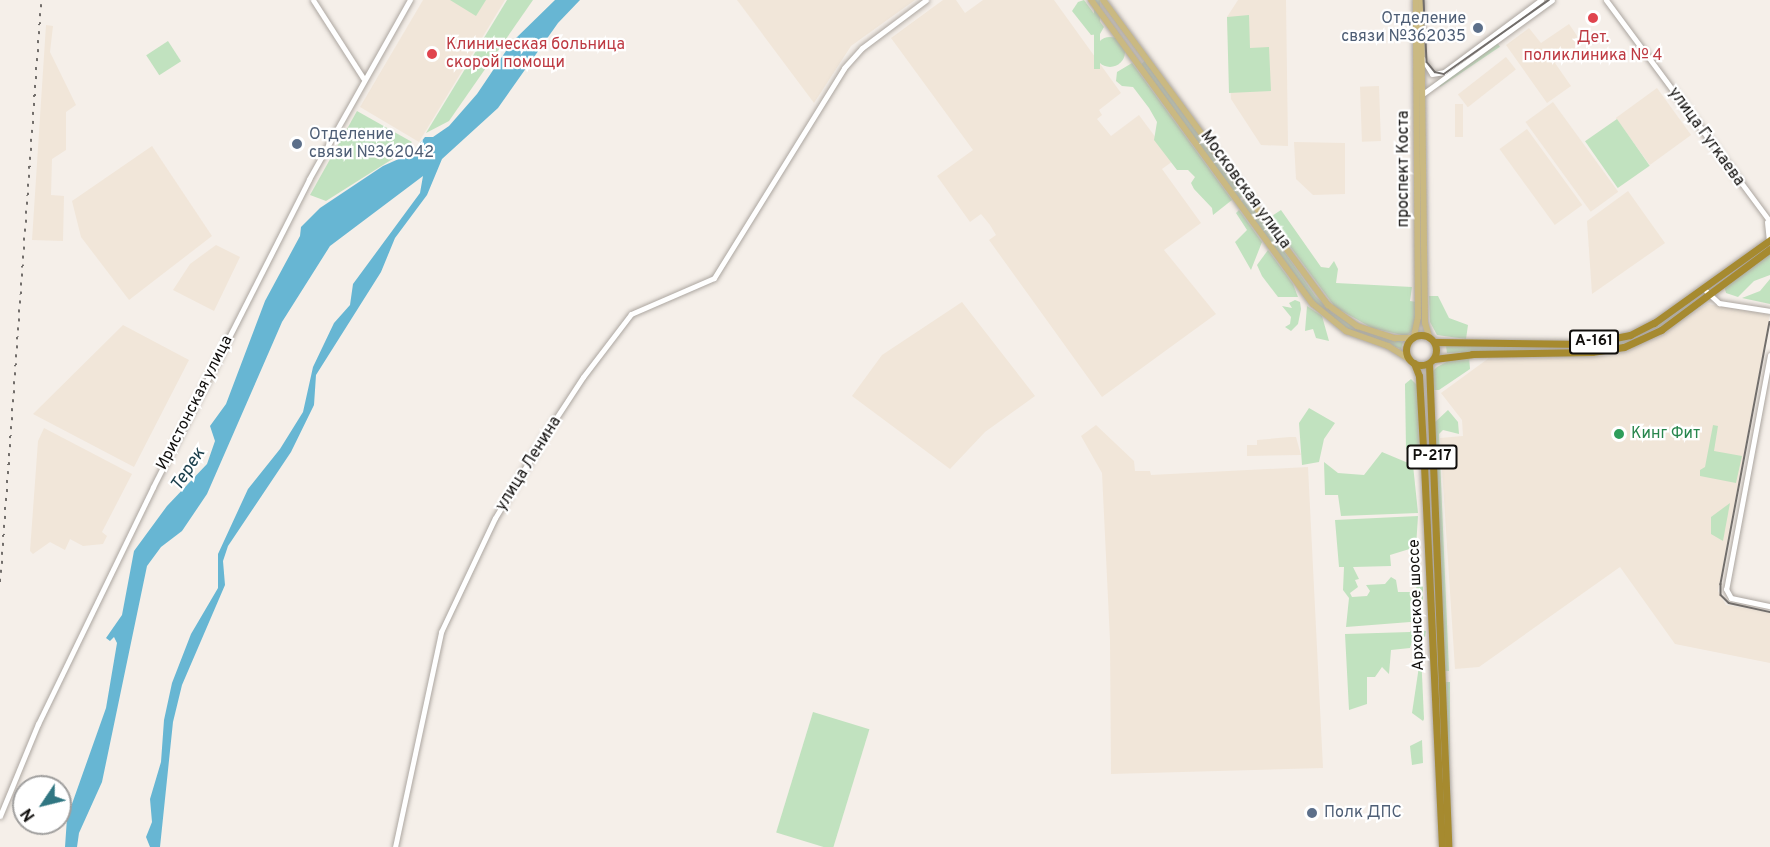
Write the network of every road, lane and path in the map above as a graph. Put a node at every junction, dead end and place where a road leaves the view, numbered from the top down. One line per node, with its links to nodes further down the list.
1 (313, 0): 12 (street)
2 (410, 0): 12 (street, Иристонская улица)
3 (926, 0): 29 (street, улица Ленина)
4 (1091, 0): 25 (main road, Московская улица)
5 (1103, 0): 22 (main road, Московская улица)
6 (1416, 0): 22 (main road, проспект Коста)
7 (1421, 0): 11 (main road, проспект Коста)
8 (1541, 0): 11 (street)
9 (1552, 0): 13 (street)
10 (1606, 0): 14 (street, улица Гугкаева)
11 (1422, 56): 13 (main road, проспект Коста)
12 (363, 78): 28 (street, Иристонская улица)
13 (1424, 93): 21 (main road, проспект Коста)
14 (1763, 215): 15 (street, улица Гугкаева); 16 (street, улица Гугкаева)
15 (1770, 222)
16 (1770, 240): 18 (highway, А-161)
17 (1770, 249): 19 (highway, А-161)
18 (1704, 288): 19 (street); 23 (highway, А-161)
19 (1709, 295): 20 (street); 26 (highway, А-161)
20 (1770, 311)
21 (1429, 336): 22 (highway); 23 (highway)
22 (1413, 337): 25 (highway)
23 (1435, 342): 26 (highway)
24 (1770, 355): 27 (street)
25 (1411, 361): 26 (highway); 30 (highway, Архонское шоссе / Р-217)
26 (1431, 361): 31 (highway, Архонское шоссе / Р-217)
27 (1770, 606)
28 (0, 816)
29 (395, 847)
30 (1442, 847)
31 (1448, 847)

